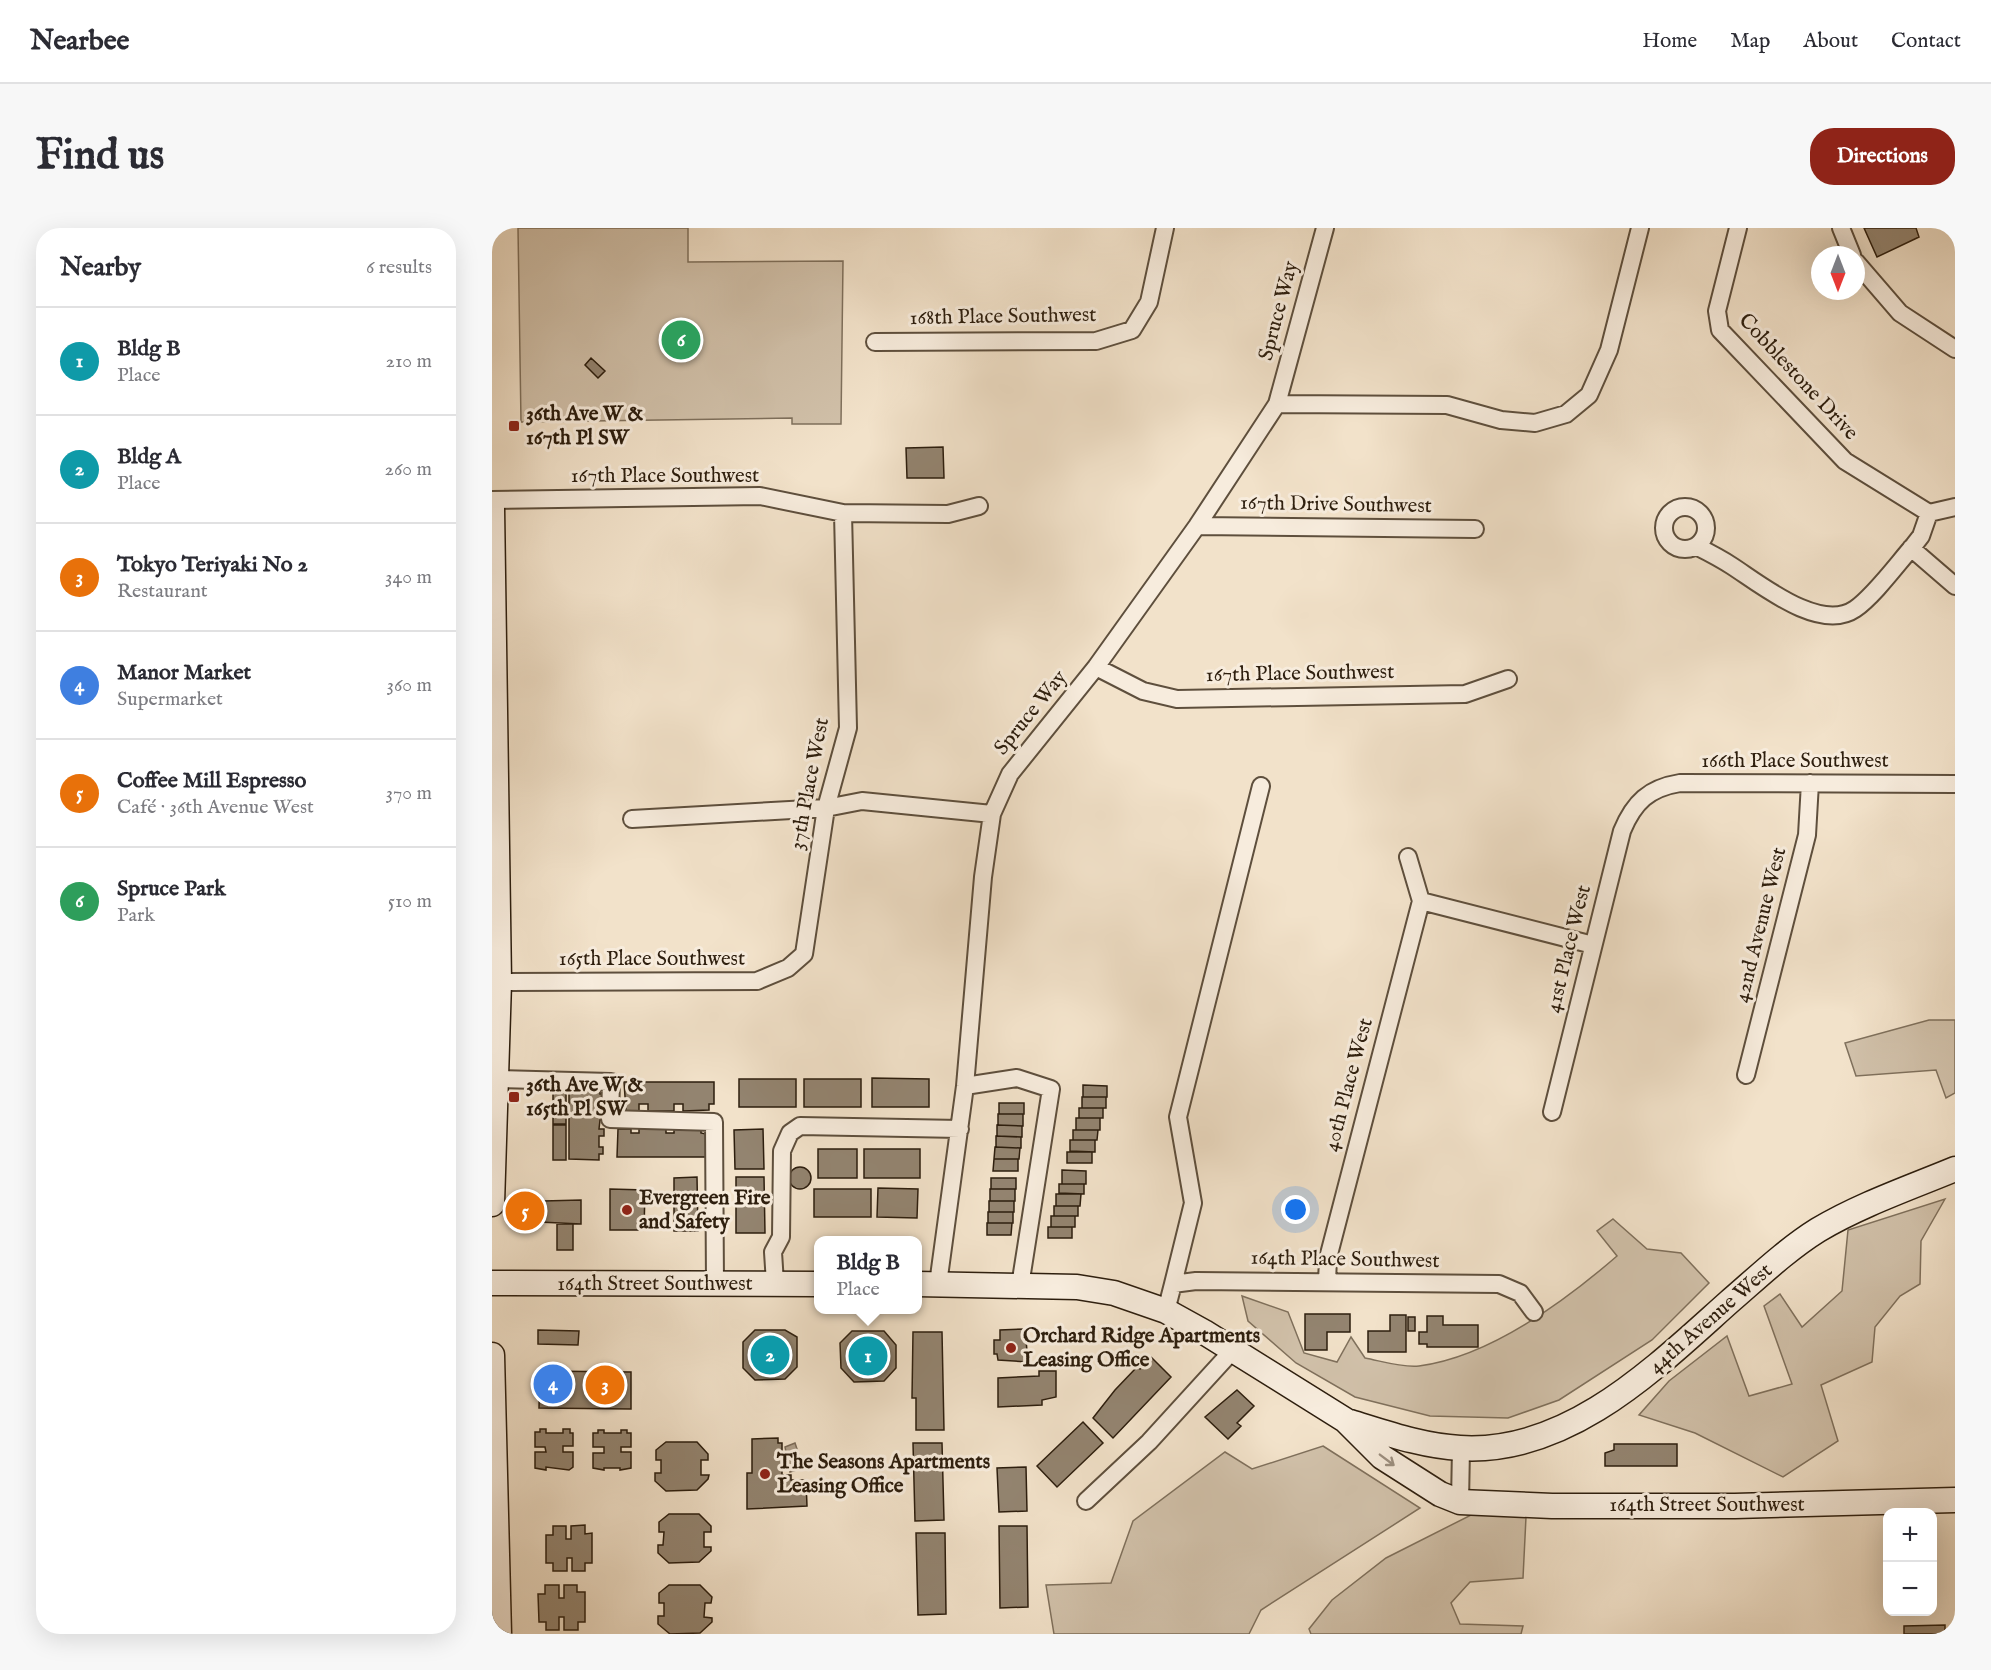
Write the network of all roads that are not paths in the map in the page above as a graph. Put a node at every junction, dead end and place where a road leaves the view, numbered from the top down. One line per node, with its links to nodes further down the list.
1 (1165, 228): 8 (street, 168th Place Southwest)
2 (1325, 228): 10 (street, Spruce Way)
3 (1640, 228): 10 (street)
4 (1737, 228): 16 (street, Cobblestone Drive)
5 (1841, 228): 6 (street)
6 (1848, 246)
7 (1865, 272): 9 (street)
8 (875, 342)
9 (1955, 349)
10 (1277, 404): 17 (street, Spruce Way)
11 (492, 500): 15 (street, 167th Place Southwest)
12 (979, 506): 15 (street, 167th Place Southwest)
13 (1955, 507): 16 (street)
14 (492, 508): 24 (main road)
15 (843, 513): 29 (street, 37th Place West)
16 (1929, 513): 20 (street)
17 (1197, 526): 18 (street, 167th Drive Southwest); 22 (street, Spruce Way)
18 (1475, 529)
19 (1696, 546): 20 (street)
20 (1911, 548): 21 (street)
21 (1955, 586)
22 (1096, 667): 23 (street, 167th Place Southwest); 30 (street, Spruce Way)
23 (1508, 680)
24 (494, 729): 36 (main road)
25 (1810, 783): 26 (street, 166th Place Southwest); 28 (street, 166th Place Southwest); 37 (street, 42nd Avenue West)
26 (1955, 784)
27 (1261, 786): 51 (street)
28 (1639, 800): 34 (street, 41st Place West)
29 (826, 808): 30 (street); 31 (street); 35 (street, 37th Place West)
30 (992, 814): 39 (street, Spruce Way)
31 (632, 819)
32 (1408, 857): 33 (street)
33 (1421, 901): 34 (street); 45 (street, 40th Place West)
34 (1593, 945): 40 (street, 41st Place West)
35 (804, 954): 36 (street, 165th Place Southwest)
36 (496, 982): 38 (main road)
37 (1746, 1075)
38 (496, 1079): 41 (main road); 46 (street)
39 (965, 1086): 42 (street, Spruce Way); 52 (street)
40 (1552, 1112)
41 (493, 1124): 44 (main road)
42 (960, 1129): 47 (street); 50 (street, Spruce Way)
43 (1955, 1169): 58 (main road, 44th Avenue West)
44 (492, 1204)
45 (1327, 1282): 51 (street, 164th Place Southwest); 54 (street, 164th Place Southwest)
46 (715, 1283): 47 (main road, 164th Street Southwest); 48 (main road, 164th Street Southwest)
47 (775, 1283): 49 (main road, 164th Street Southwest)
48 (492, 1284)
49 (814, 1284)
50 (928, 1284): 52 (main road)
51 (1173, 1284): 53 (street)
52 (1020, 1286): 53 (main road)
53 (1166, 1311): 55 (main road)
54 (1534, 1312)
55 (1233, 1350): 57 (main road); 60 (street)
56 (492, 1355): 62 (main road)
57 (1345, 1420): 58 (main road, 44th Avenue West); 61 (main road, one-way to 61)
58 (1461, 1448): 61 (street)
59 (1955, 1500): 61 (main road, 164th Street Southwest)
60 (1086, 1501)
61 (1460, 1502)
62 (499, 1634)

